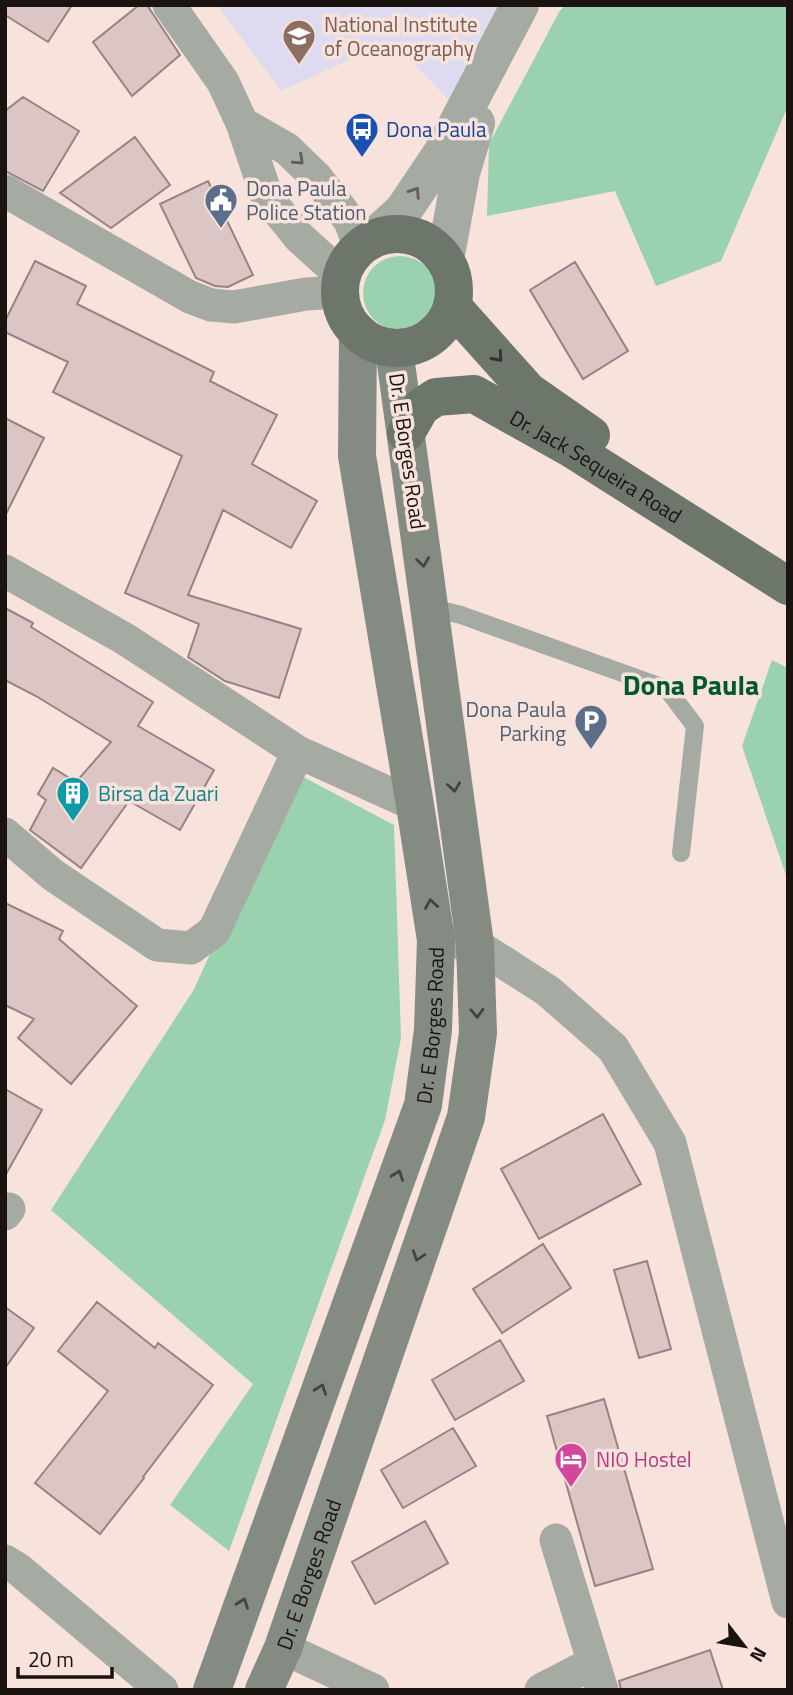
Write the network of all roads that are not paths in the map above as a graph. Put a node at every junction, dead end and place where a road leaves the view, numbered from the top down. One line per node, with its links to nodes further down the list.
1 (169, 5): 4 (street)
2 (520, 5): 7 (street, one-way to 2)
3 (526, 5): 6 (street)
4 (242, 123): 7 (street); 7 (street, one-way to 7)
5 (5, 191): 7 (street)
6 (445, 260): 7 (main road); 8 (main road)
7 (353, 265): 9 (main road)
8 (452, 306): 10 (main road); 13 (main road, Dr. Jack Sequeira Road, one-way to 13)
9 (358, 332): 10 (main road); 18 (main road, Dr. E Borges Road)
10 (394, 349): 11 (main road, Dr. Jack Sequeira Road); 12 (main road, Dr. E Borges Road)
11 (474, 394): 12 (main road); 15 (main road, Dr. Jack Sequeira Road)
12 (406, 433): 16 (main road, Dr. E Borges Road, one-way to 16)
13 (788, 559)
14 (5, 570): 17 (street)
15 (788, 586)
16 (429, 607): 20 (lane); 22 (main road, Dr. E Borges Road, one-way to 22)
17 (298, 752): 18 (street); 19 (street)
18 (415, 805): 21 (main road, Dr. E Borges Road, one-way to 18)
19 (5, 834)
20 (681, 853)
21 (436, 940): 22 (street); 29 (main road, Dr. E Borges Road, one-way to 21)
22 (475, 944): 25 (street); 26 (main road, Dr. E Borges Road, one-way to 26)
23 (556, 1540): 27 (street)
24 (5, 1561): 28 (street)
25 (788, 1602)
26 (283, 1648): 30 (main road, Dr. E Borges Road); 31 (street)
27 (598, 1676): 32 (street)
28 (162, 1690)
29 (212, 1690)
30 (264, 1690)
31 (373, 1690)
32 (541, 1690)

